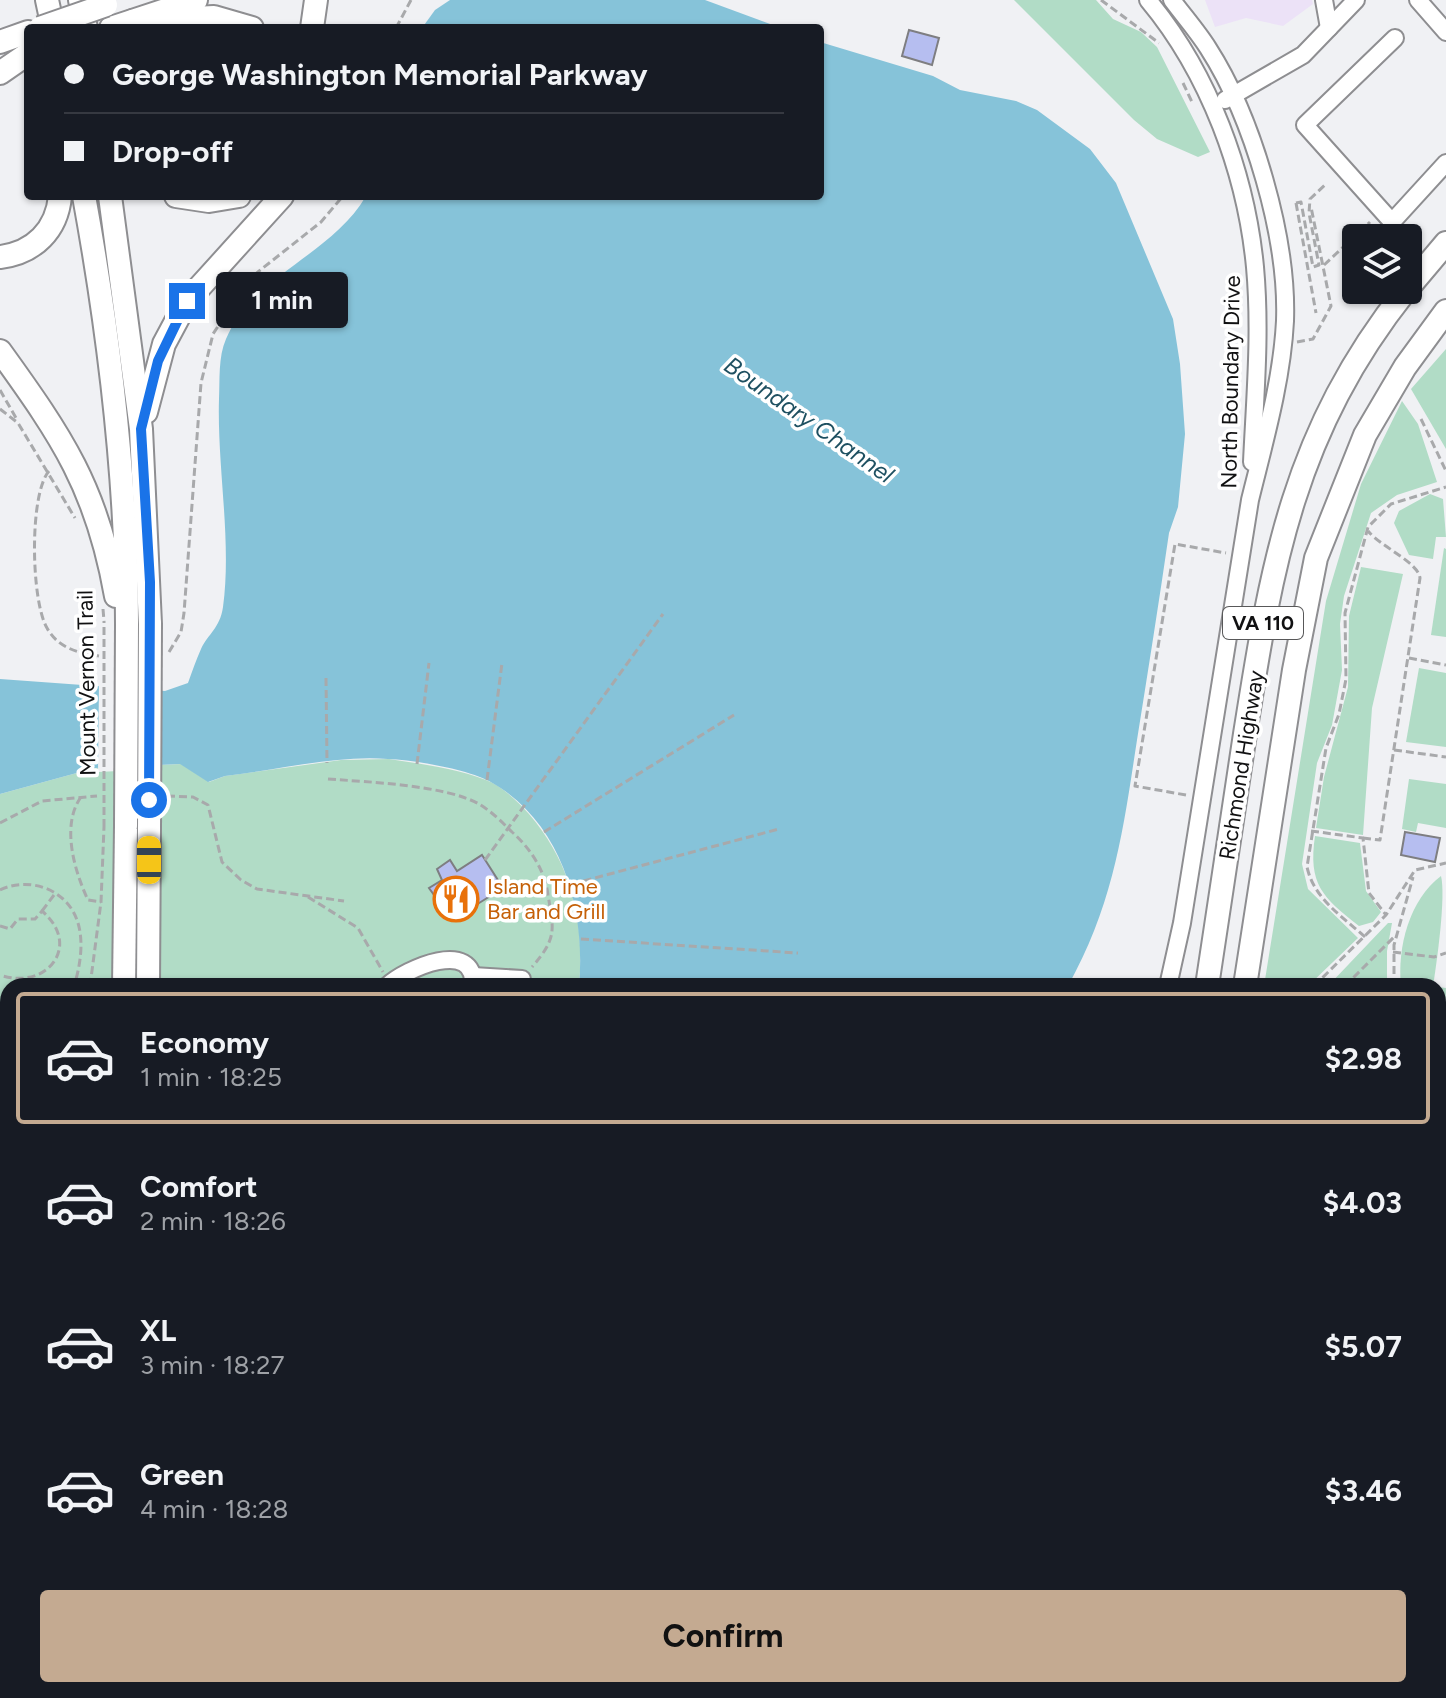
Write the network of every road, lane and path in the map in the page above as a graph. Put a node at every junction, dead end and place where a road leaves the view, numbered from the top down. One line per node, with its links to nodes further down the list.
1 (47, 0): 15 (highway)
2 (80, 0): 17 (highway)
3 (196, 0): 14 (highway)
4 (316, 0): 20 (highway)
5 (411, 0): 21 (path)
6 (1101, 0): 26 (path)
7 (1148, 0): 31 (street, North Boundary Drive)
8 (1172, 0): 30 (street, North Boundary Drive)
9 (1324, 0): 22 (street)
10 (1356, 0): 13 (street)
11 (1418, 0): 23 (street)
12 (112, 2): 16 (highway, bridge)
13 (1342, 7): 22 (street)
14 (133, 21): 18 (highway); 19 (highway)
15 (52, 24)
16 (62, 24)
17 (85, 24)
18 (124, 24)
19 (238, 24)
20 (313, 24)
21 (398, 24)
22 (1329, 28): 30 (street)
23 (1446, 32)
24 (1395, 38): 32 (street)
25 (24, 41): 27 (highway); 28 (highway)
26 (1166, 52)
27 (0, 62)
28 (0, 73)
29 (1179, 76): 31 (path)
30 (1232, 96): 31 (street); 58 (street, North Boundary Drive)
31 (1205, 110): 58 (street, North Boundary Drive)
32 (1446, 163)
33 (1326, 184): 39 (path)
34 (59, 200): 42 (highway)
35 (85, 200): 64 (highway)
36 (111, 200): 54 (highway)
37 (278, 200): 54 (highway)
38 (340, 200): 66 (path)
39 (1311, 207): 43 (path); 47 (path)
40 (1446, 243): 44 (highway, Richmond Highway / VA 110)
41 (1342, 248): 43 (path)
42 (0, 257)
43 (1324, 265): 48 (path)
44 (1422, 271)
45 (1397, 304): 118 (highway, Richmond Highway / VA 110)
46 (1446, 311): 119 (highway, Richmond Highway / VA 110)
47 (1316, 313)
48 (1297, 342)
49 (0, 351): 64 (highway)
50 (0, 390): 53 (path)
51 (0, 409): 53 (path)
52 (1421, 419): 56 (path)
53 (18, 423): 55 (path)
54 (141, 429): 85 (highway, bridge)
55 (49, 471): 59 (path); 65 (path)
56 (1446, 471)
57 (1446, 487): 60 (path)
58 (1250, 500): 117 (street, North Boundary Drive)
59 (81, 528)
60 (1367, 530): 67 (path); 87 (path)
61 (1226, 553): 79 (path)
62 (103, 607): 64 (path, Mount Vernon Trail)
63 (663, 614): 84 (path)
64 (115, 622): 85 (highway, bridge); 98 (path, Mount Vernon Trail, bridge)
65 (99, 656)
66 (165, 656)
67 (1409, 658): 70 (path); 73 (path)
68 (429, 663): 76 (path)
69 (502, 663): 78 (path)
70 (1446, 665)
71 (326, 678): 75 (path)
72 (734, 715): 88 (path)
73 (1394, 750): 74 (path); 89 (path)
74 (1446, 757)
75 (327, 763)
76 (417, 764)
77 (328, 779): 84 (path)
78 (487, 780)
79 (1185, 795)
80 (97, 796): 82 (path)
81 (163, 796): 96 (path)
82 (81, 797): 83 (path); 98 (path)
83 (0, 823)
84 (507, 827): 90 (path); 116 (path)
85 (138, 828): 111 (highway); 112 (highway)
86 (779, 829): 93 (path)
87 (1311, 831): 89 (path); 103 (path)
88 (544, 832)
89 (1363, 838): 100 (path)
90 (485, 860)
91 (1446, 863): 92 (path)
92 (1415, 870): 100 (path); 102 (path)
93 (572, 884)
94 (0, 890): 95 (path)
95 (56, 894): 99 (path); 109 (path)
96 (305, 896): 97 (path); 113 (path)
97 (344, 901)
98 (101, 902): 110 (path, Mount Vernon Trail)
99 (42, 911): 101 (path); 108 (path)
100 (1386, 915): 103 (path)
101 (0, 926)
102 (1395, 936): 105 (path); 121 (path)
103 (1365, 937): 120 (path)
104 (581, 939): 106 (path)
105 (1393, 952): 107 (path); 122 (path)
106 (798, 953)
107 (1446, 953)
108 (0, 975)
109 (76, 978)
110 (91, 978)
111 (125, 978)
112 (147, 978)
113 (384, 978)
114 (400, 978): 115 (street)
115 (472, 978)
116 (525, 978)
117 (1170, 978)
118 (1208, 978)
119 (1246, 978)
120 (1322, 978)
121 (1353, 978)
122 (1394, 978)

